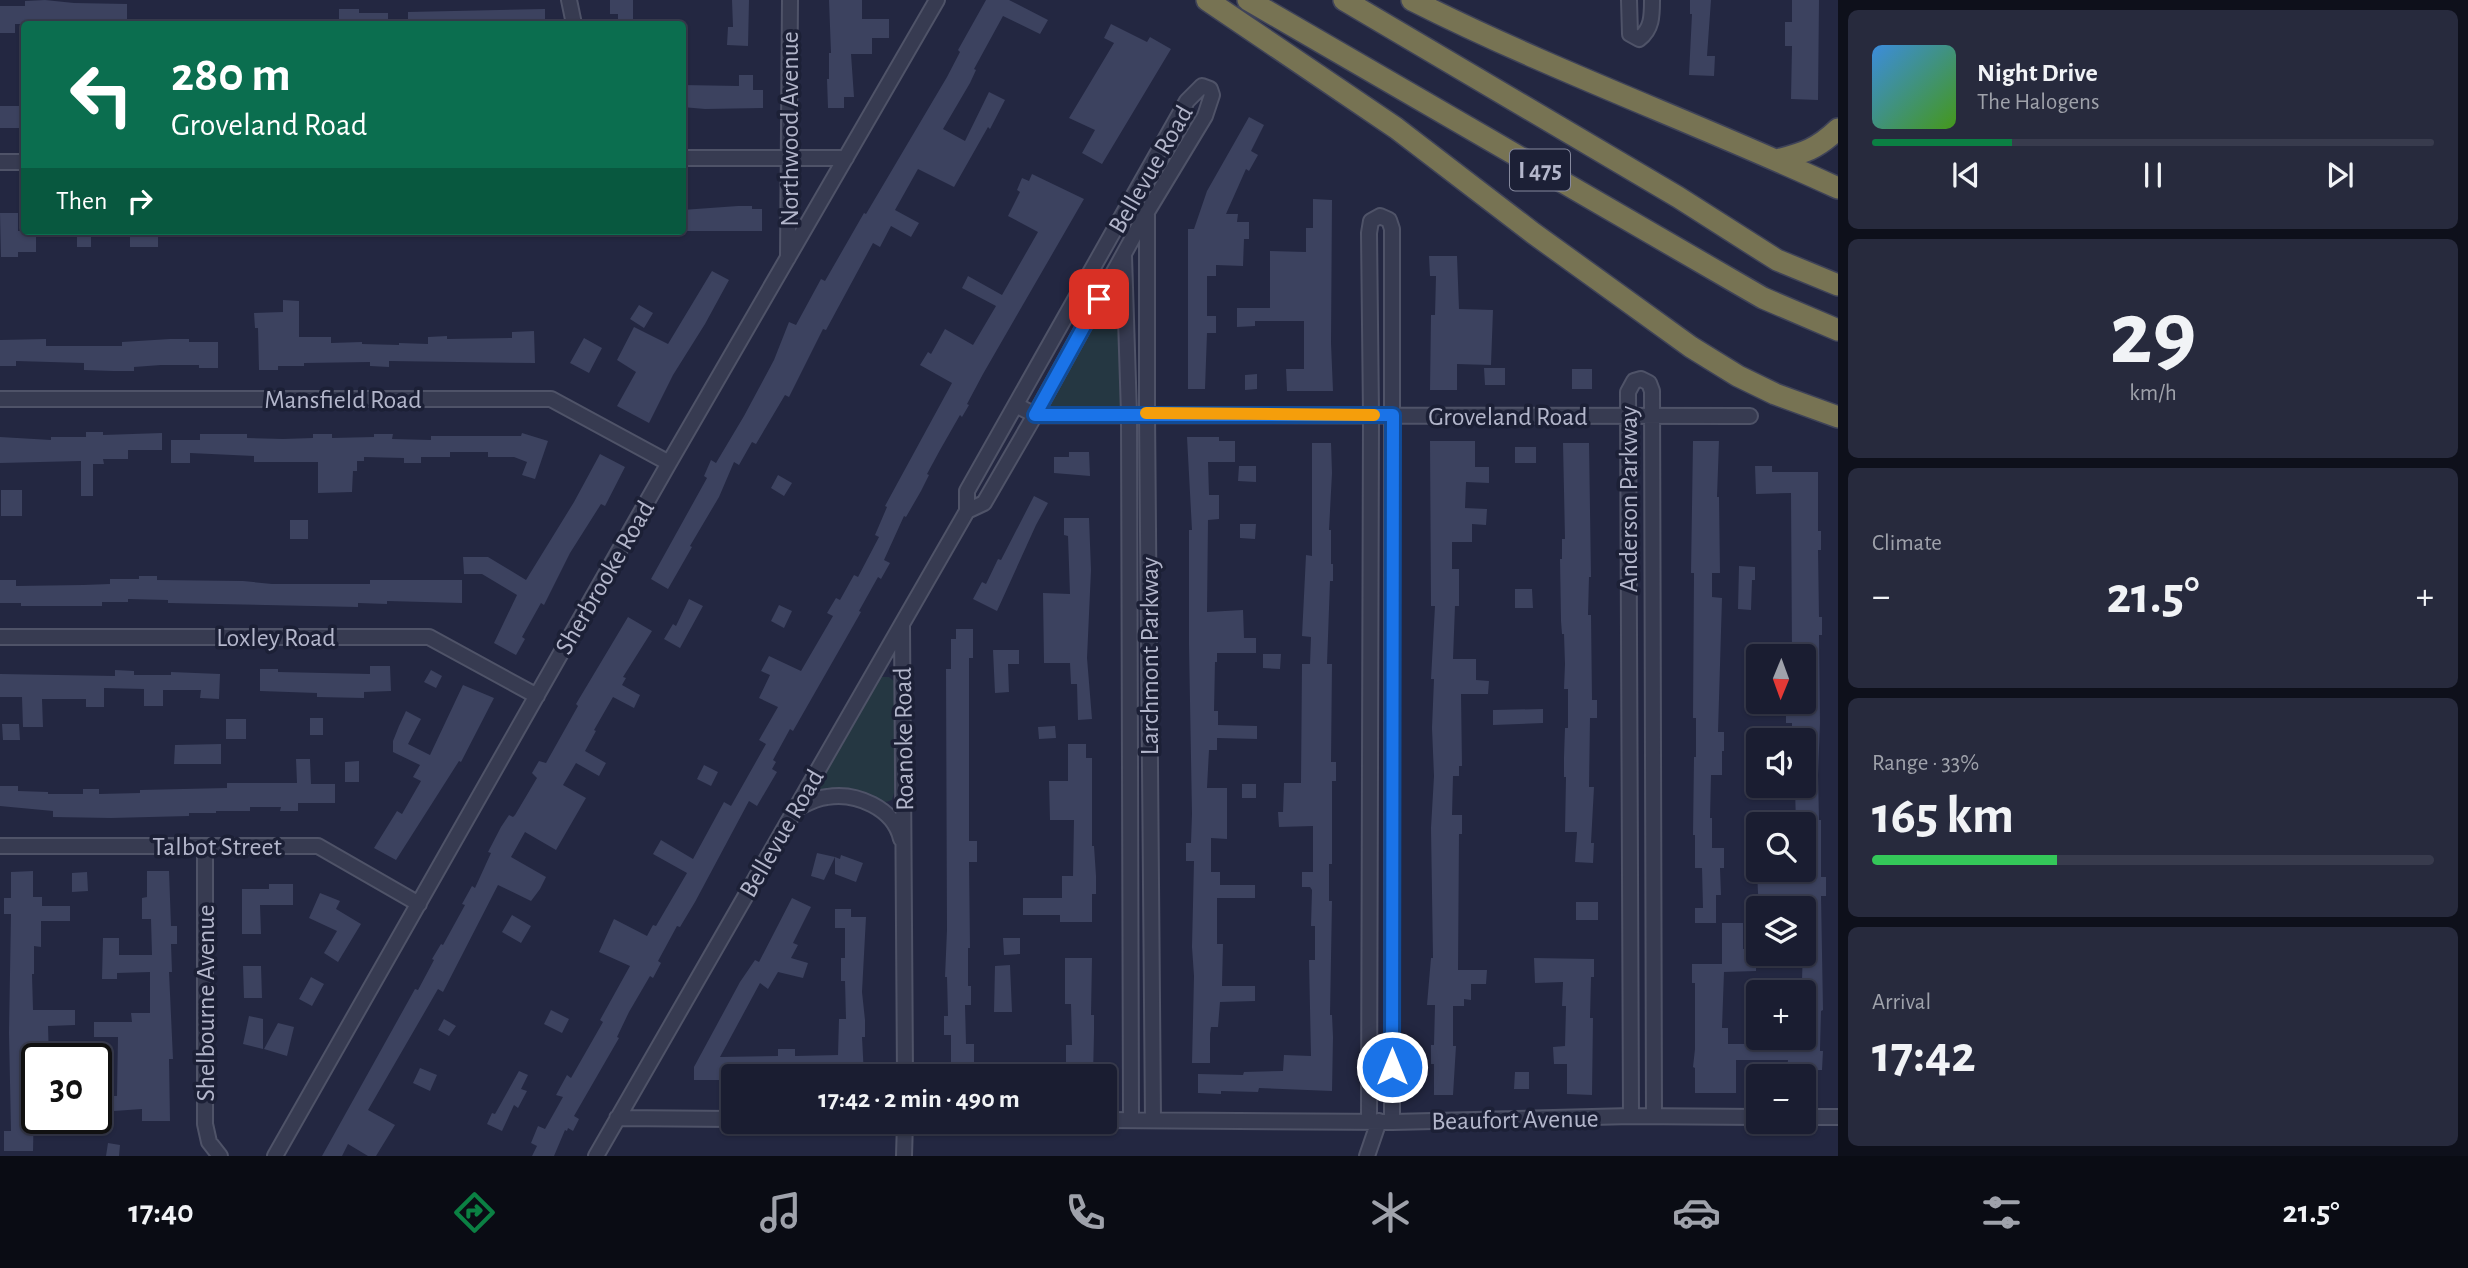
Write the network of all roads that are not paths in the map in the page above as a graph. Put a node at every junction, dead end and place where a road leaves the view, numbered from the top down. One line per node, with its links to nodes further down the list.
1 (569, 0): 10 (street)
2 (790, 0): 12 (street, Northwood Avenue)
3 (937, 0): 14 (street, Sherbrooke Road)
4 (1207, 0): 36 (highway)
5 (1248, 0): 25 (highway, I 475)
6 (1345, 0): 24 (highway, I 475)
7 (1412, 0): 15 (highway)
8 (1629, 0): 9 (street)
9 (1652, 0)
10 (573, 21)
11 (1838, 129): 15 (highway)
12 (790, 157): 13 (street); 14 (street); 23 (street, Northwood Avenue)
13 (686, 158)
14 (846, 158): 23 (street, Sherbrooke Road)
15 (1777, 160): 18 (highway)
16 (0, 162): 17 (street)
17 (21, 162)
18 (1838, 188)
19 (1130, 202): 20 (street); 20 (street, Bellevue Road); 21 (street, Bellevue Road)
20 (1147, 212): 22 (street, Bellevue Road); 28 (street, Larchmont Parkway)
21 (1107, 244): 22 (street); 27 (street, Bellevue Road)
22 (1124, 253): 29 (street, Larchmont Parkway); 30 (street, Bellevue Road)
23 (788, 259): 37 (street, Sherbrooke Road)
24 (1838, 285)
25 (1838, 330)
26 (0, 399): 37 (street, Mansfield Road)
27 (1016, 405): 30 (street, Groveland Road); 38 (street, Bellevue Road)
28 (1147, 413): 29 (street, Groveland Road); 31 (street, Groveland Road); 57 (street, Larchmont Parkway)
29 (1129, 414): 30 (street, Groveland Road); 56 (street, Larchmont Parkway)
30 (1035, 415): 38 (street, Bellevue Road)
31 (1371, 415): 32 (street, Groveland Road); 32 (street); 58 (street)
32 (1393, 415): 33 (street, Groveland Road); 58 (street)
33 (1628, 416): 34 (street, Groveland Road); 34 (street, Anderson Parkway); 48 (street, Anderson Parkway)
34 (1652, 416): 35 (street, Groveland Road); 49 (street, Anderson Parkway)
35 (1750, 416)
36 (1838, 417)
37 (669, 463): 41 (street, Sherbrooke Road)
38 (967, 512): 39 (street, Bellevue Road)
39 (901, 623): 42 (street, Bellevue Road); 45 (street, Roanoke Road)
40 (0, 637): 41 (street, Loxley Road)
41 (537, 696): 46 (street, Sherbrooke Road)
42 (794, 810): 45 (street, Roanoke Road); 53 (street, Bellevue Road)
43 (0, 846): 44 (street, Talbot Street)
44 (205, 847): 46 (street, Talbot Street); 60 (street, Shelbourne Avenue)
45 (904, 854): 47 (street, Roanoke Road)
46 (419, 904): 61 (street, Sherbrooke Road)
47 (905, 1064)
48 (1631, 1116): 49 (street, Beaufort Avenue); 58 (street, Beaufort Avenue)
49 (1654, 1116): 50 (street, Beaufort Avenue)
50 (1746, 1117)
51 (1816, 1117): 52 (street)
52 (1838, 1117)
53 (617, 1118): 54 (street); 62 (street, Bellevue Road)
54 (721, 1119)
55 (1117, 1120): 56 (street, Beaufort Avenue)
56 (1130, 1120): 57 (street, Beaufort Avenue)
57 (1153, 1120): 58 (street, Beaufort Avenue)
58 (1380, 1121): 64 (street)
59 (905, 1134): 63 (street)
60 (220, 1156)
61 (275, 1156)
62 (596, 1156)
63 (904, 1156)
64 (1367, 1156)

